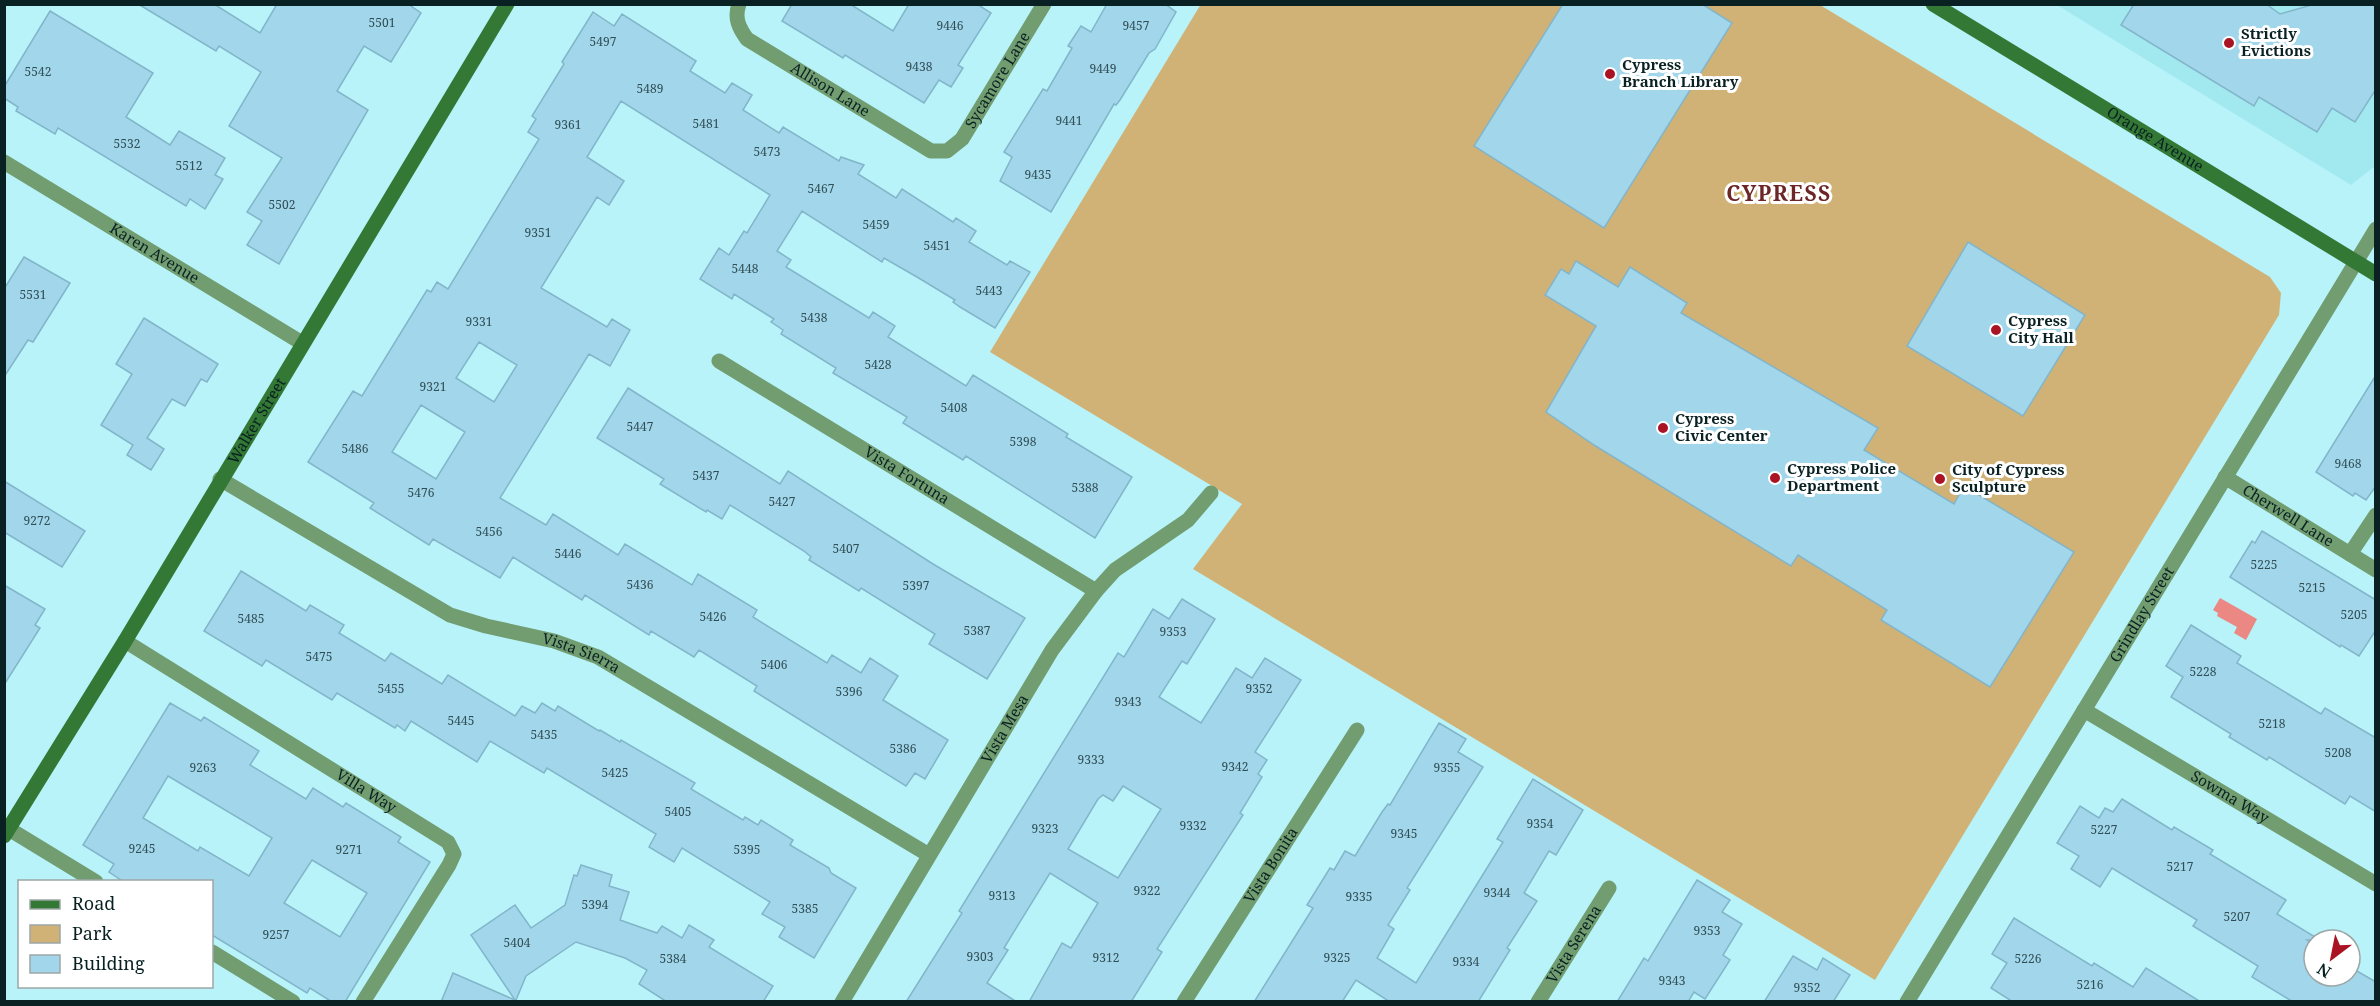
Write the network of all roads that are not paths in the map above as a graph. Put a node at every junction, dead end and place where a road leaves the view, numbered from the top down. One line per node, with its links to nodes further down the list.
1 (507, 4): 10 (main road, Walker Street)
2 (740, 4): 5 (street, Allison Lane)
3 (1044, 4): 5 (street, Sycamore Lane)
4 (1934, 4): 8 (main road, Orange Avenue)
5 (947, 151)
6 (4, 162): 10 (street, Karen Avenue)
7 (2376, 229): 8 (street, Grindlay Street)
8 (2356, 261): 9 (main road, Orange Avenue); 12 (street, Grindlay Street)
9 (2376, 273)
10 (302, 343): 13 (main road, Walker Street)
11 (719, 361): 18 (street, Vista Fortuna)
12 (2225, 477): 16 (street, Cherwell Lane); 20 (street, Grindlay Street)
13 (220, 479): 19 (main road, Walker Street); 23 (street, Vista Sierra)
14 (1211, 493): 18 (street, Vista Mesa)
15 (2376, 515): 16 (street, Cherwell Lane)
16 (2350, 554): 17 (street, Cherwell Lane)
17 (2376, 570)
18 (1096, 591): 23 (street, Vista Mesa)
19 (125, 641): 22 (main road, Walker Street); 29 (street, Villa Way)
20 (2084, 710): 25 (street, Sowma Way); 33 (street, Grindlay Street)
21 (1358, 730): 31 (street, Vista Bonita)
22 (7, 833): 24 (street)
23 (929, 855): 30 (street, Vista Mesa)
24 (92, 880)
25 (2376, 884)
26 (1609, 888): 32 (street, Vista Serena)
27 (213, 953): 28 (street)
28 (293, 1002)
29 (363, 1002)
30 (842, 1002)
31 (1184, 1002)
32 (1538, 1002)
33 (1907, 1002)

